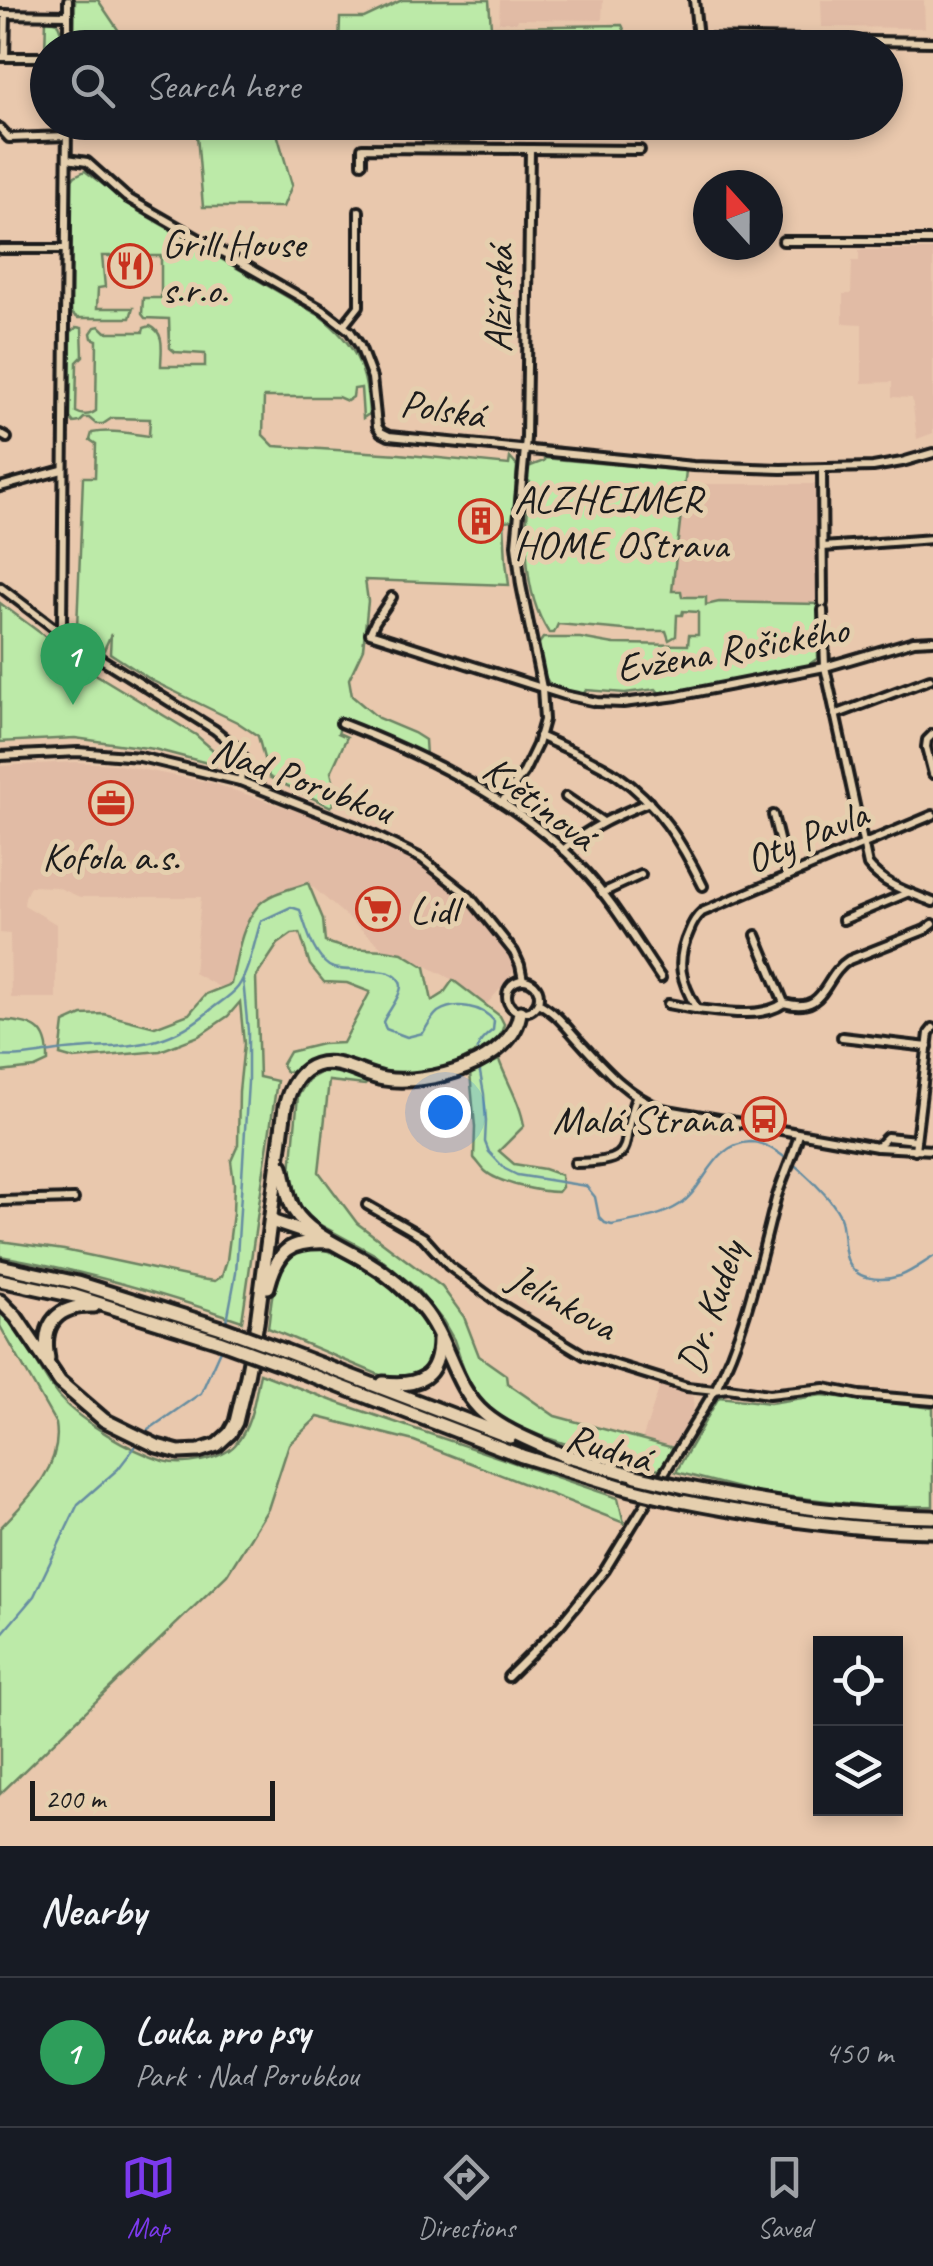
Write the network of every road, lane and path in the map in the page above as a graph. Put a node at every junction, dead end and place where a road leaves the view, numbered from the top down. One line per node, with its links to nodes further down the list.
1 (68, 0): 4 (street)
2 (694, 0): 6 (street)
3 (3, 14): 4 (street); 9 (street)
4 (68, 15): 5 (street)
5 (68, 30)
6 (697, 30)
7 (903, 41): 8 (street)
8 (933, 42)
9 (2, 57): 10 (street)
10 (30, 57)
11 (0, 128): 12 (street)
12 (30, 137)
13 (67, 140): 16 (street)
14 (530, 150): 15 (street); 17 (street); 24 (street, Alžírská)
15 (640, 150)
16 (66, 159): 22 (street); 23 (street, Polská)
17 (362, 163)
18 (359, 211): 23 (street)
19 (783, 241): 20 (street)
20 (933, 241)
21 (0, 248): 22 (street)
22 (66, 249): 27 (street)
23 (344, 325): 24 (street, Polská)
24 (525, 450): 26 (street, Polská); 37 (street, Alžírská)
25 (933, 453): 26 (street, Polská)
26 (822, 469): 30 (street)
27 (62, 470): 28 (street); 33 (street)
28 (0, 487)
29 (933, 538): 30 (street)
30 (822, 547): 35 (street)
31 (0, 587): 33 (street)
32 (392, 598): 37 (street, Evžena Rošického)
33 (66, 637): 44 (street)
34 (933, 640): 35 (street, Evžena Rošického)
35 (825, 668): 37 (street, Evžena Rošického); 38 (street)
36 (930, 679): 38 (street)
37 (542, 688): 41 (street, Alžírská)
38 (835, 715): 51 (street)
39 (341, 723): 46 (street, Květinová)
40 (933, 734): 43 (street)
41 (540, 736): 46 (street); 47 (street)
42 (0, 756): 44 (street, Nad Porubkou)
43 (933, 774)
44 (240, 781): 63 (street, Nad Porubkou)
45 (566, 797): 50 (street)
46 (502, 802): 52 (street, Květinová)
47 (649, 802): 50 (street); 55 (street)
48 (772, 815): 54 (street)
49 (933, 815): 51 (street, Oty Pavla)
50 (603, 822): 52 (street)
51 (863, 846): 54 (street, Oty Pavla); 56 (street)
52 (563, 850): 57 (street, Květinová)
53 (641, 875): 57 (street)
54 (788, 876): 67 (street, Oty Pavla)
55 (703, 886)
56 (908, 892): 58 (street); 59 (street)
57 (602, 893): 62 (street, Květinová)
58 (933, 902)
59 (843, 920)
60 (933, 924): 65 (street)
61 (756, 936): 65 (street)
62 (660, 978)
63 (523, 980): 64 (street); 68 (street)
64 (538, 1003): 68 (street); 72 (street)
65 (784, 1003): 67 (street)
66 (668, 1004): 67 (street)
67 (696, 1009)
68 (520, 1012): 78 (highway)
69 (933, 1028): 71 (street)
70 (842, 1038): 71 (street)
71 (928, 1047): 74 (street)
72 (636, 1097): 73 (street); 79 (street)
73 (799, 1134): 75 (street); 95 (street, Dr. Kudely)
74 (916, 1140): 75 (street); 76 (street)
75 (878, 1147): 76 (street)
76 (916, 1150): 77 (street)
77 (933, 1150)
78 (279, 1156): 83 (highway); 84 (highway)
79 (576, 1163)
80 (74, 1198): 81 (street)
81 (0, 1201)
82 (367, 1205): 95 (street, Jelínkova)
83 (271, 1221): 84 (highway); 89 (highway)
84 (333, 1243): 89 (highway); 91 (highway)
85 (0, 1266): 90 (highway)
86 (0, 1280): 88 (highway)
87 (0, 1300): 93 (highway)
88 (114, 1308): 90 (highway); 93 (highway)
89 (257, 1323): 93 (highway)
90 (220, 1334): 92 (highway, bridge)
91 (439, 1334): 94 (highway); 97 (highway)
92 (284, 1358): 94 (highway, Rudná); 99 (highway, Rudná, bridge)
93 (49, 1366)
94 (364, 1381): 97 (highway, Rudná)
95 (715, 1390): 96 (street, Jelínkova); 100 (street, Dr. Kudely)
96 (933, 1402)
97 (567, 1456): 98 (highway, Rudná, bridge)
98 (933, 1517)
99 (933, 1530)
100 (508, 1678)

